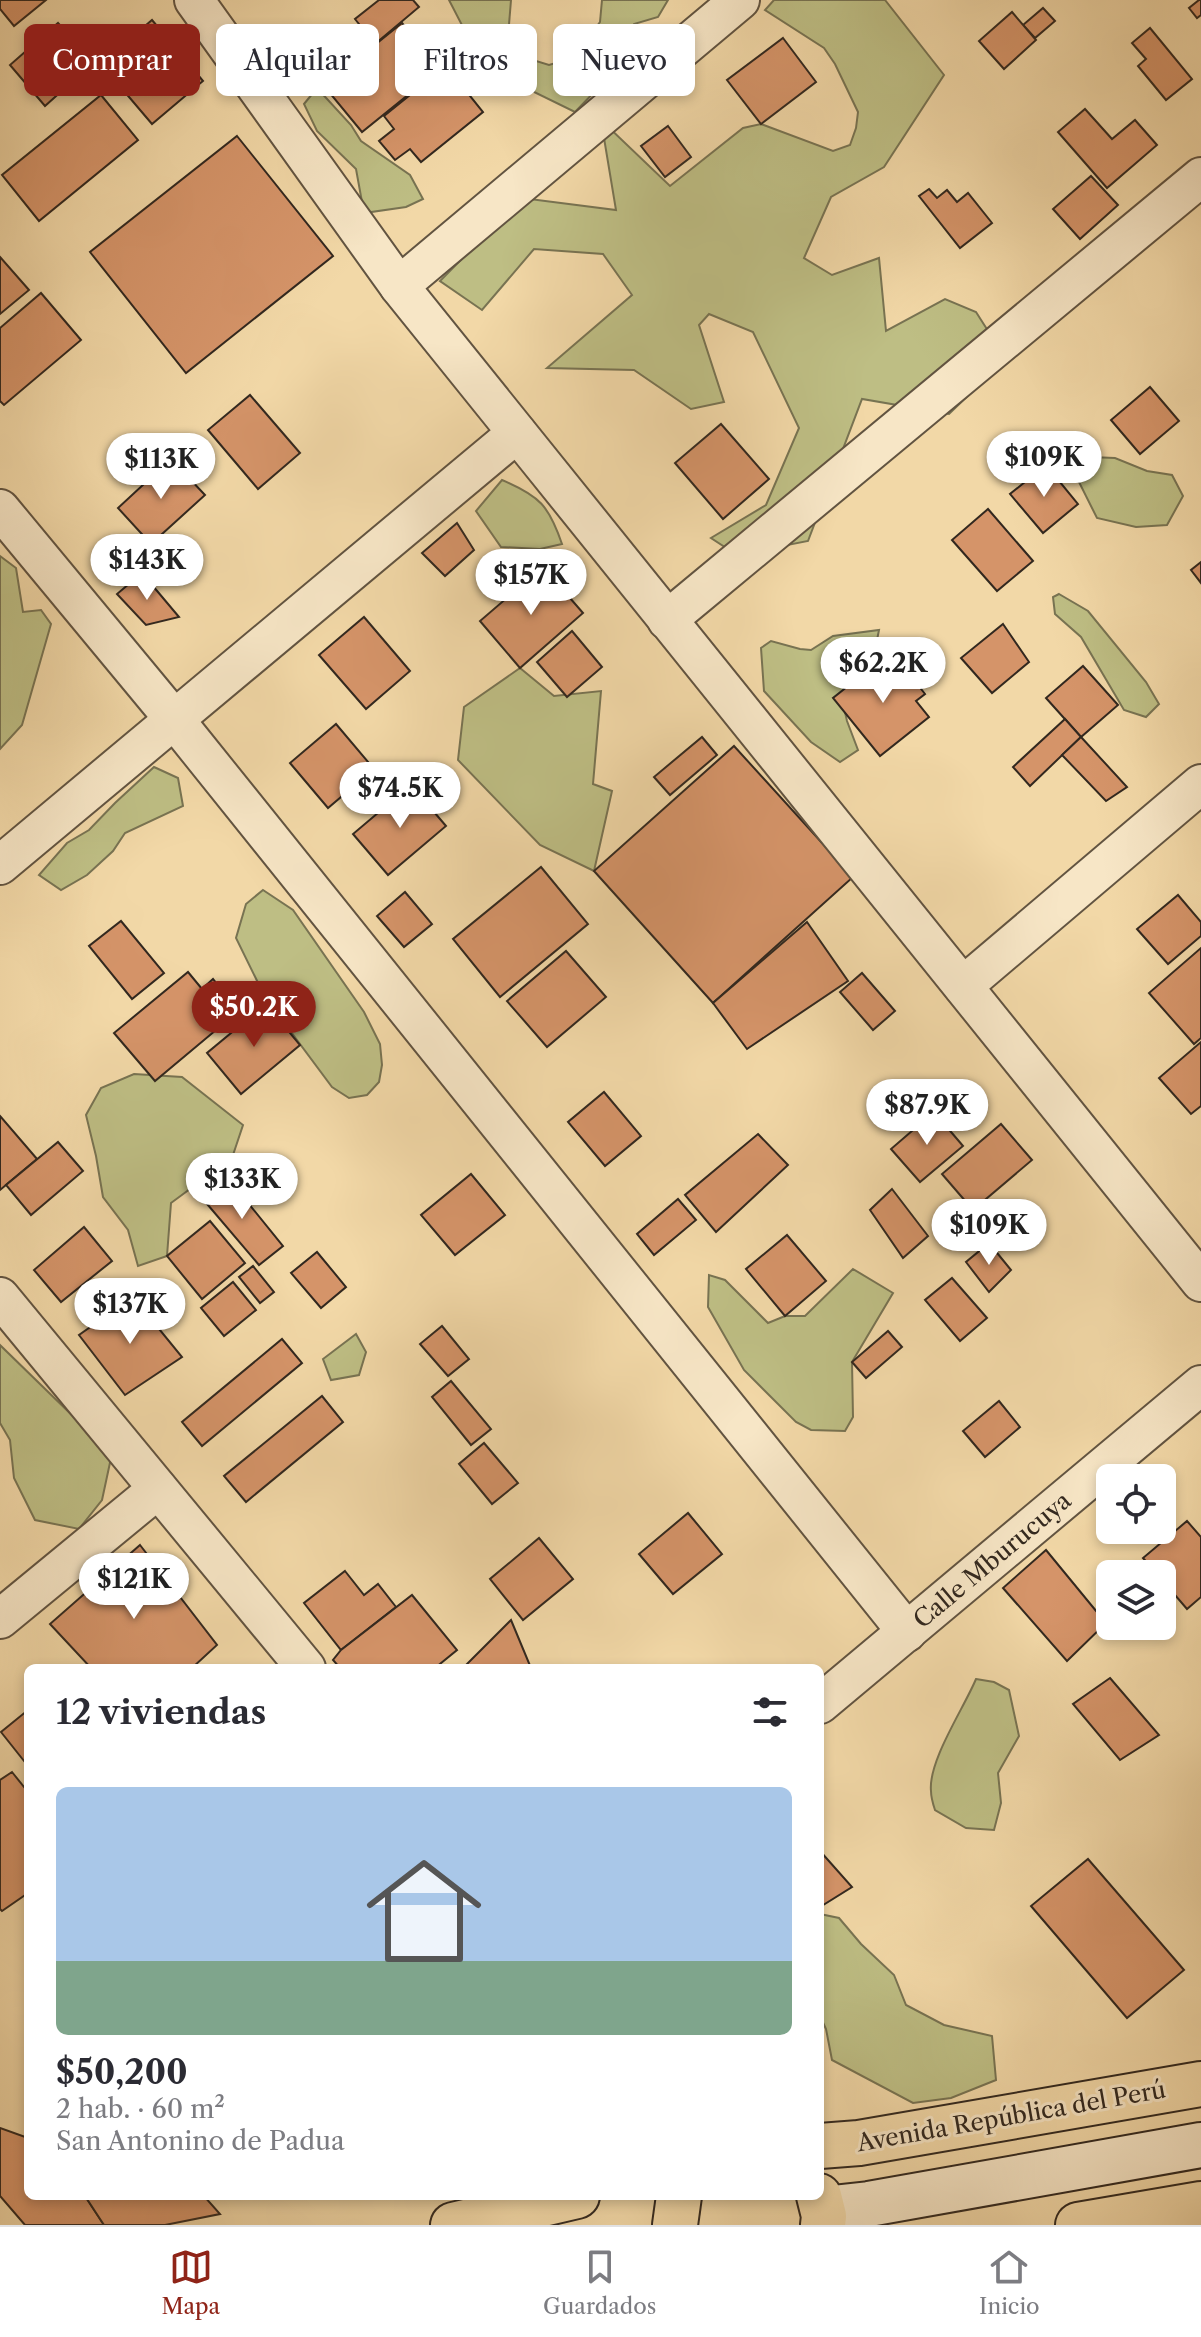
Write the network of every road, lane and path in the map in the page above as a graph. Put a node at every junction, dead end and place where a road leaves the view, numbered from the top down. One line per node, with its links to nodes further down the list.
1 (194, 0): 4 (street)
2 (740, 0): 4 (street)
3 (1201, 177): 7 (street)
4 (399, 286): 5 (street)
5 (517, 433): 7 (street); 8 (street)
6 (0, 509): 8 (street)
7 (667, 620): 11 (street)
8 (174, 719): 10 (street); 17 (street)
9 (1201, 784): 11 (street)
10 (0, 865)
11 (963, 986): 12 (street)
12 (1201, 1282)
13 (0, 1297): 15 (street)
14 (1201, 1385): 17 (street, Calle Mburucuya)
15 (158, 1489): 16 (street); 18 (street)
16 (0, 1619)
17 (907, 1632): 19 (street, Calle Mburucuya)
18 (303, 1664)
19 (824, 1701)
20 (1201, 2084): 22 (highway, Avenida República del Perú)
21 (1201, 2145): 26 (street)
22 (824, 2146)
23 (560, 2200): 27 (highway)
24 (678, 2200): 28 (highway)
25 (1201, 2204): 29 (highway)
26 (822, 2210)
27 (453, 2225)
28 (675, 2225)
29 (1078, 2225)

